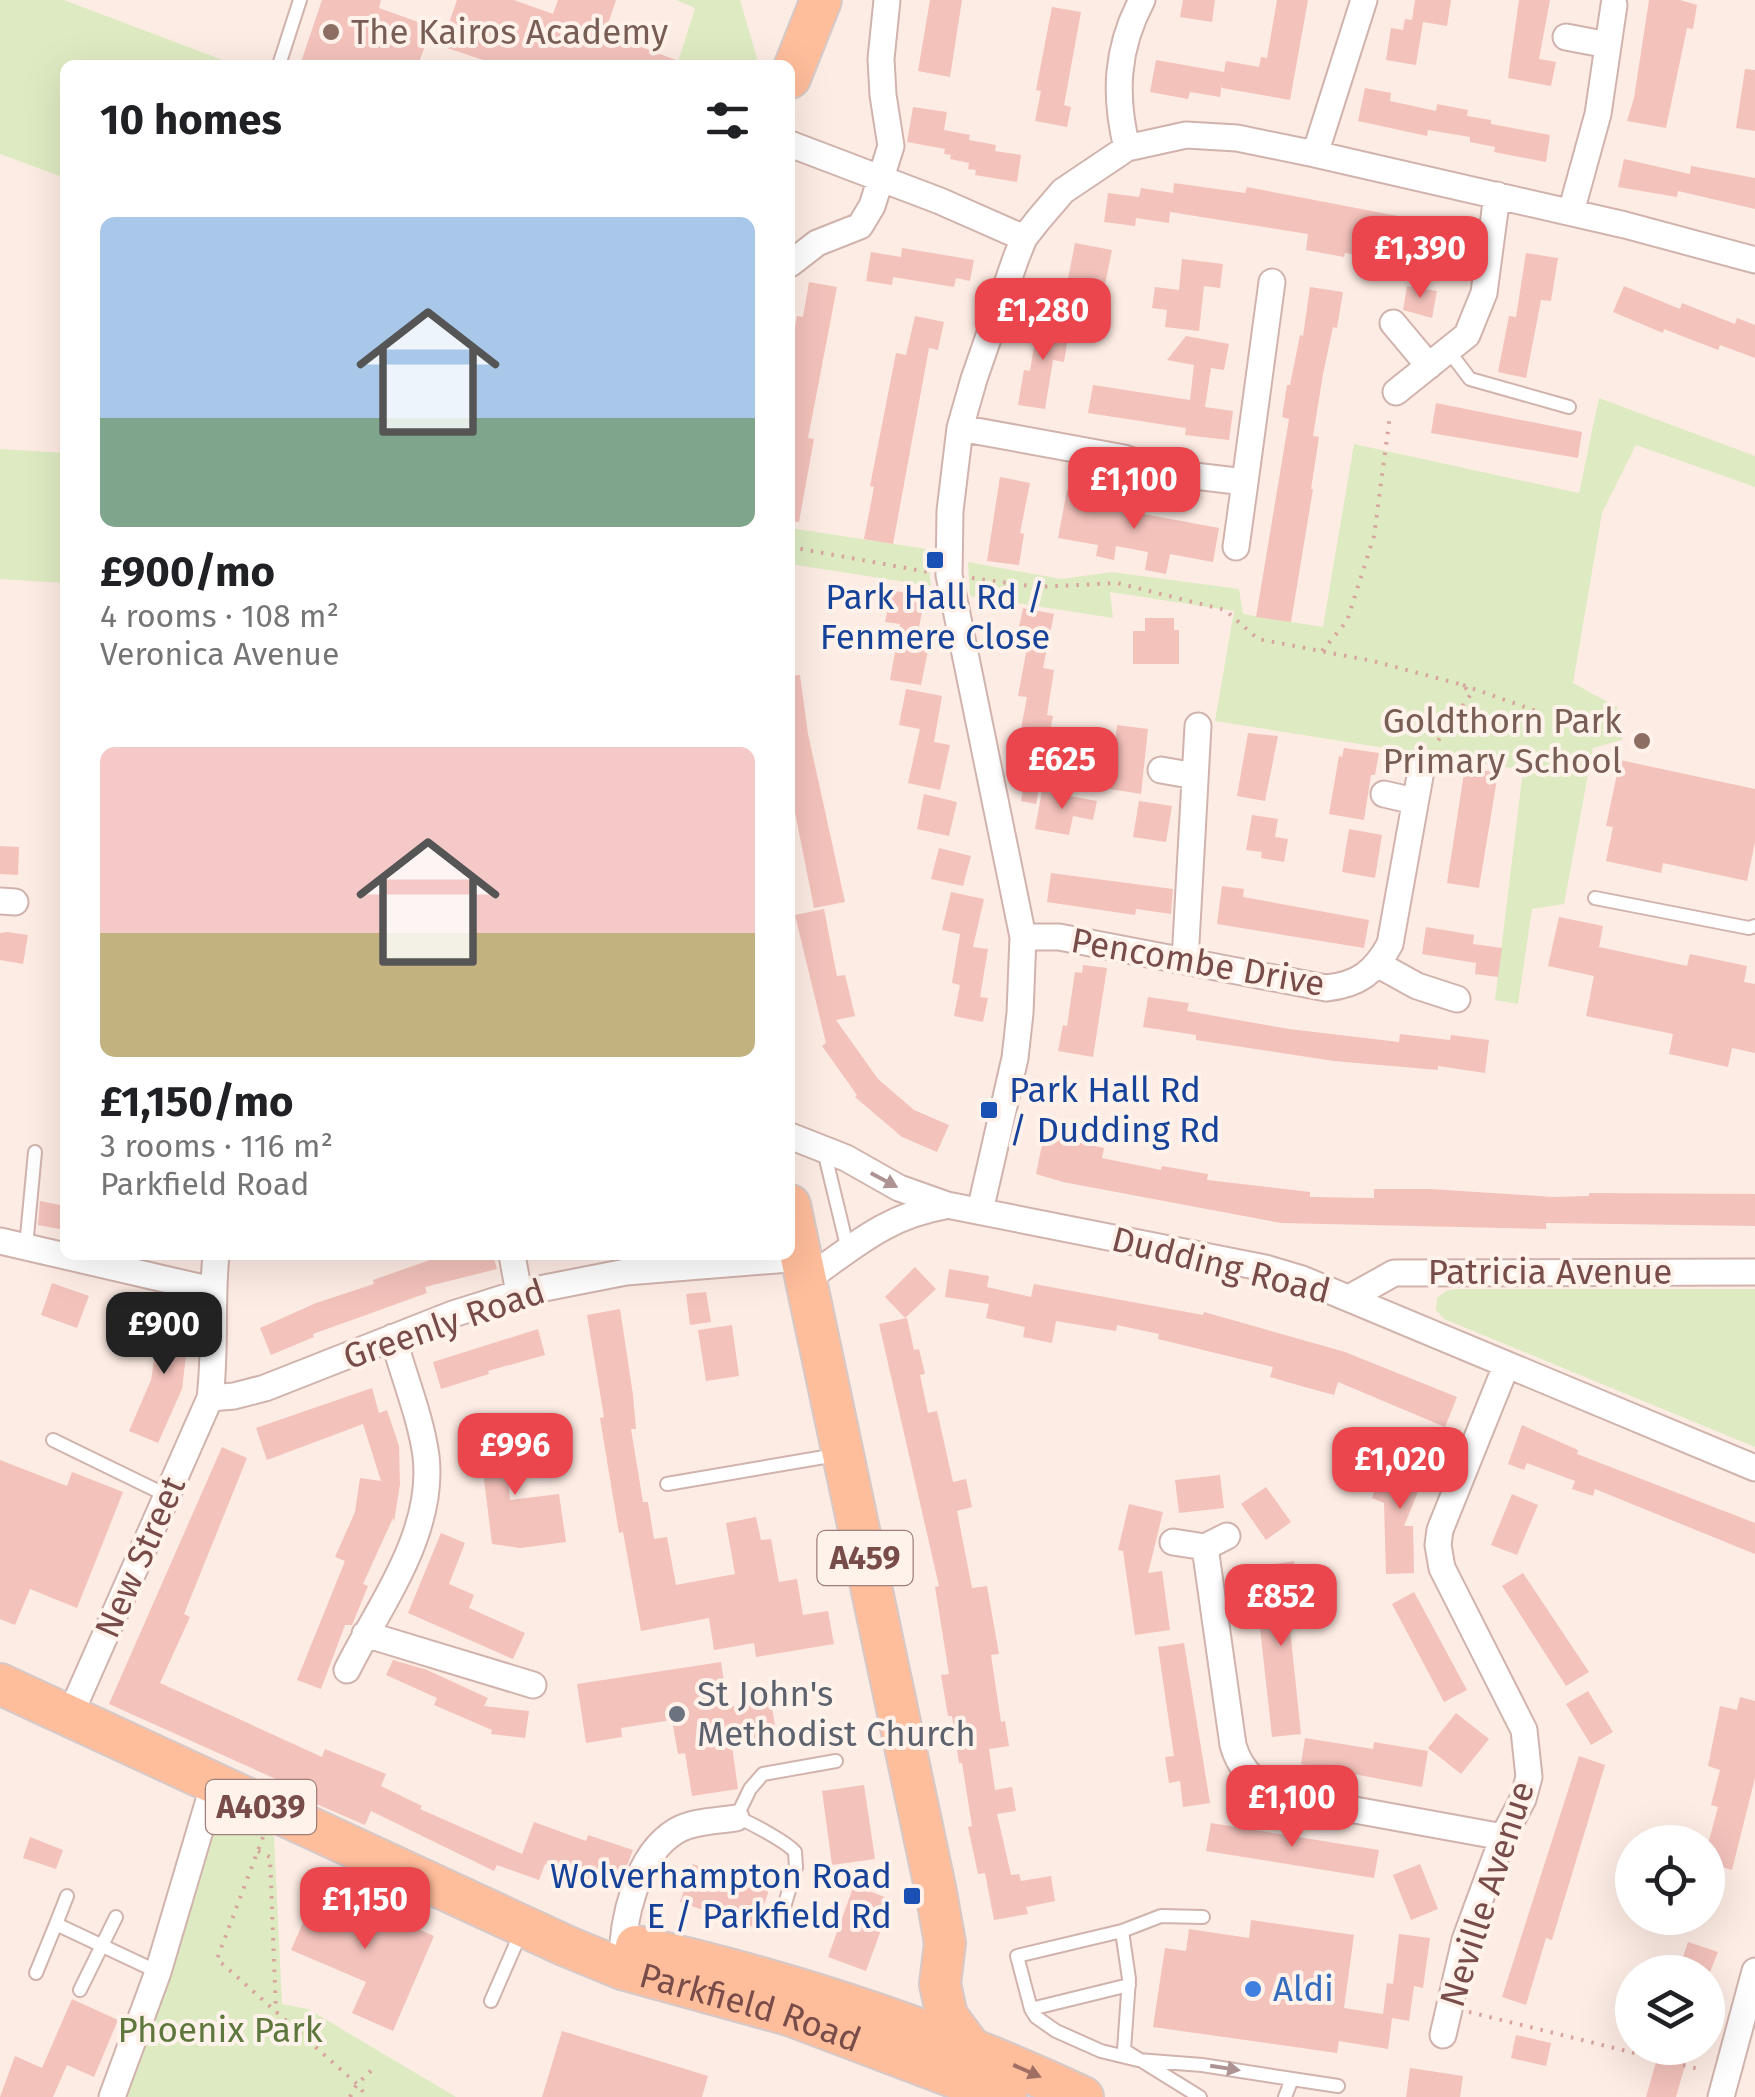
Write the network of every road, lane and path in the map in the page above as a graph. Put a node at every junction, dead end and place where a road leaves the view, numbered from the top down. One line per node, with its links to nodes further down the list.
1 (300, 0): 9 (lane)
2 (822, 0): 10 (main road)
3 (887, 0): 14 (street)
4 (1142, 0): 12 (street)
5 (1364, 0): 13 (street)
6 (1614, 5): 8 (street)
7 (1566, 36): 8 (street)
8 (1608, 45): 16 (street)
9 (281, 60)
10 (795, 66)
11 (795, 146): 14 (street)
12 (1127, 148): 13 (street); 17 (street)
13 (1314, 154): 15 (street)
14 (882, 180): 17 (street); 18 (street)
15 (1497, 195): 16 (street); 22 (street)
16 (1571, 212): 19 (street)
17 (1024, 238): 25 (street)
18 (795, 260)
19 (1755, 260)
20 (1272, 282): 26 (street)
21 (1392, 323): 22 (street)
22 (1438, 358): 23 (street); 24 (lane)
23 (1396, 392): 30 (path)
24 (1569, 407)
25 (960, 428): 26 (street); 29 (street)
26 (1246, 482): 28 (street)
27 (795, 547): 29 (path)
28 (1236, 548)
29 (949, 576): 30 (path); 41 (street)
30 (1322, 651): 31 (path)
31 (1463, 684): 32 (path); 34 (path)
32 (1536, 711)
33 (1198, 726): 36 (street)
34 (1422, 765): 38 (street, Pencombe Drive)
35 (1161, 770): 36 (street)
36 (1196, 776): 42 (street)
37 (1384, 794): 38 (street)
38 (1414, 802): 43 (street, Pencombe Drive)
39 (1595, 898): 40 (lane)
40 (1755, 926)
41 (1022, 937): 42 (street, Pencombe Drive); 49 (street)
42 (1185, 962): 43 (street, Pencombe Drive)
43 (1379, 965): 44 (street)
44 (1457, 998)
45 (795, 1138): 46 (street, Dudding Road)
46 (824, 1149): 48 (street, Dudding Road, one-way to 48); 53 (lane)
47 (35, 1152): 52 (lane)
48 (947, 1206): 49 (street, Dudding Road); 53 (street)
49 (980, 1212): 62 (street, Dudding Road)
50 (795, 1228): 58 (main road, A459)
51 (0, 1241): 52 (street)
52 (26, 1247): 54 (street)
53 (848, 1250): 58 (street)
54 (60, 1255)
55 (82, 1260): 60 (street)
56 (215, 1260): 60 (street, New Street)
57 (513, 1260): 61 (street)
58 (804, 1269): 61 (street, Greenly Road); 67 (main road, A459)
59 (1755, 1272): 62 (street, Patricia Avenue)
60 (212, 1290): 65 (street, New Street)
61 (519, 1293): 63 (street, Greenly Road)
62 (1351, 1298): 64 (street, Dudding Road)
63 (393, 1337): 65 (street, Greenly Road); 72 (street)
64 (1506, 1366): 68 (street, Dudding Road); 81 (street, Neville Avenue)
65 (210, 1398): 70 (street, New Street)
66 (54, 1440): 70 (lane)
67 (843, 1454): 69 (lane); 90 (main road, A459)
68 (1755, 1468)
69 (668, 1484)
70 (166, 1495): 76 (street, New Street)
71 (1174, 1542): 81 (street)
72 (365, 1634): 73 (street); 75 (street)
73 (347, 1670)
74 (0, 1684): 76 (main road, Parkfield Road / A4039)
75 (533, 1685)
76 (70, 1716): 78 (main road, Parkfield Road / A4039)
77 (836, 1762): 80 (lane)
78 (214, 1783): 79 (main road, Parkfield Road / A4039); 93 (street)
79 (273, 1812): 82 (path); 88 (main road, Parkfield Road / A4039)
80 (736, 1818): 84 (lane); 92 (street)
81 (1503, 1837): 100 (street, Neville Avenue)
82 (258, 1850): 102 (path); 102 (path)
83 (67, 1896): 87 (lane)
84 (784, 1907)
85 (116, 1917): 91 (lane)
86 (1204, 1917): 89 (lane)
87 (56, 1924): 91 (lane); 95 (lane)
88 (523, 1928): 92 (main road, Parkfield Road / A4039); 98 (lane)
89 (1122, 1931): 96 (lane); 101 (lane)
90 (945, 1942): 99 (main road); 107 (main road, A459)
91 (102, 1946): 93 (lane); 97 (lane)
92 (622, 1956): 99 (main road, Parkfield Road / A4039); 107 (main road, Parkfield Road / A4039)
93 (158, 1972): 112 (street)
94 (1755, 1972): 110 (street)
95 (36, 1973)
96 (1129, 1985): 101 (lane); 104 (lane)
97 (80, 1990)
98 (490, 2000)
99 (854, 2005): 107 (main road, Parkfield Road / A4039)
100 (1448, 2008): 103 (street, Neville Avenue); 110 (path)
101 (1031, 2009): 104 (lane)
102 (276, 2012): 108 (path)
103 (1444, 2035)
104 (1138, 2060): 106 (lane, one-way to 106); 111 (lane)
105 (376, 2066): 108 (path)
106 (1292, 2079): 109 (lane); 116 (lane)
107 (982, 2082): 115 (main road, A4039, one-way to 115)
108 (356, 2084): 113 (path); 114 (path)
109 (1338, 2086)
110 (1724, 2086)
111 (1195, 2095)
112 (112, 2097)
113 (350, 2097)
114 (367, 2097)
115 (1084, 2097)
116 (1285, 2097)

